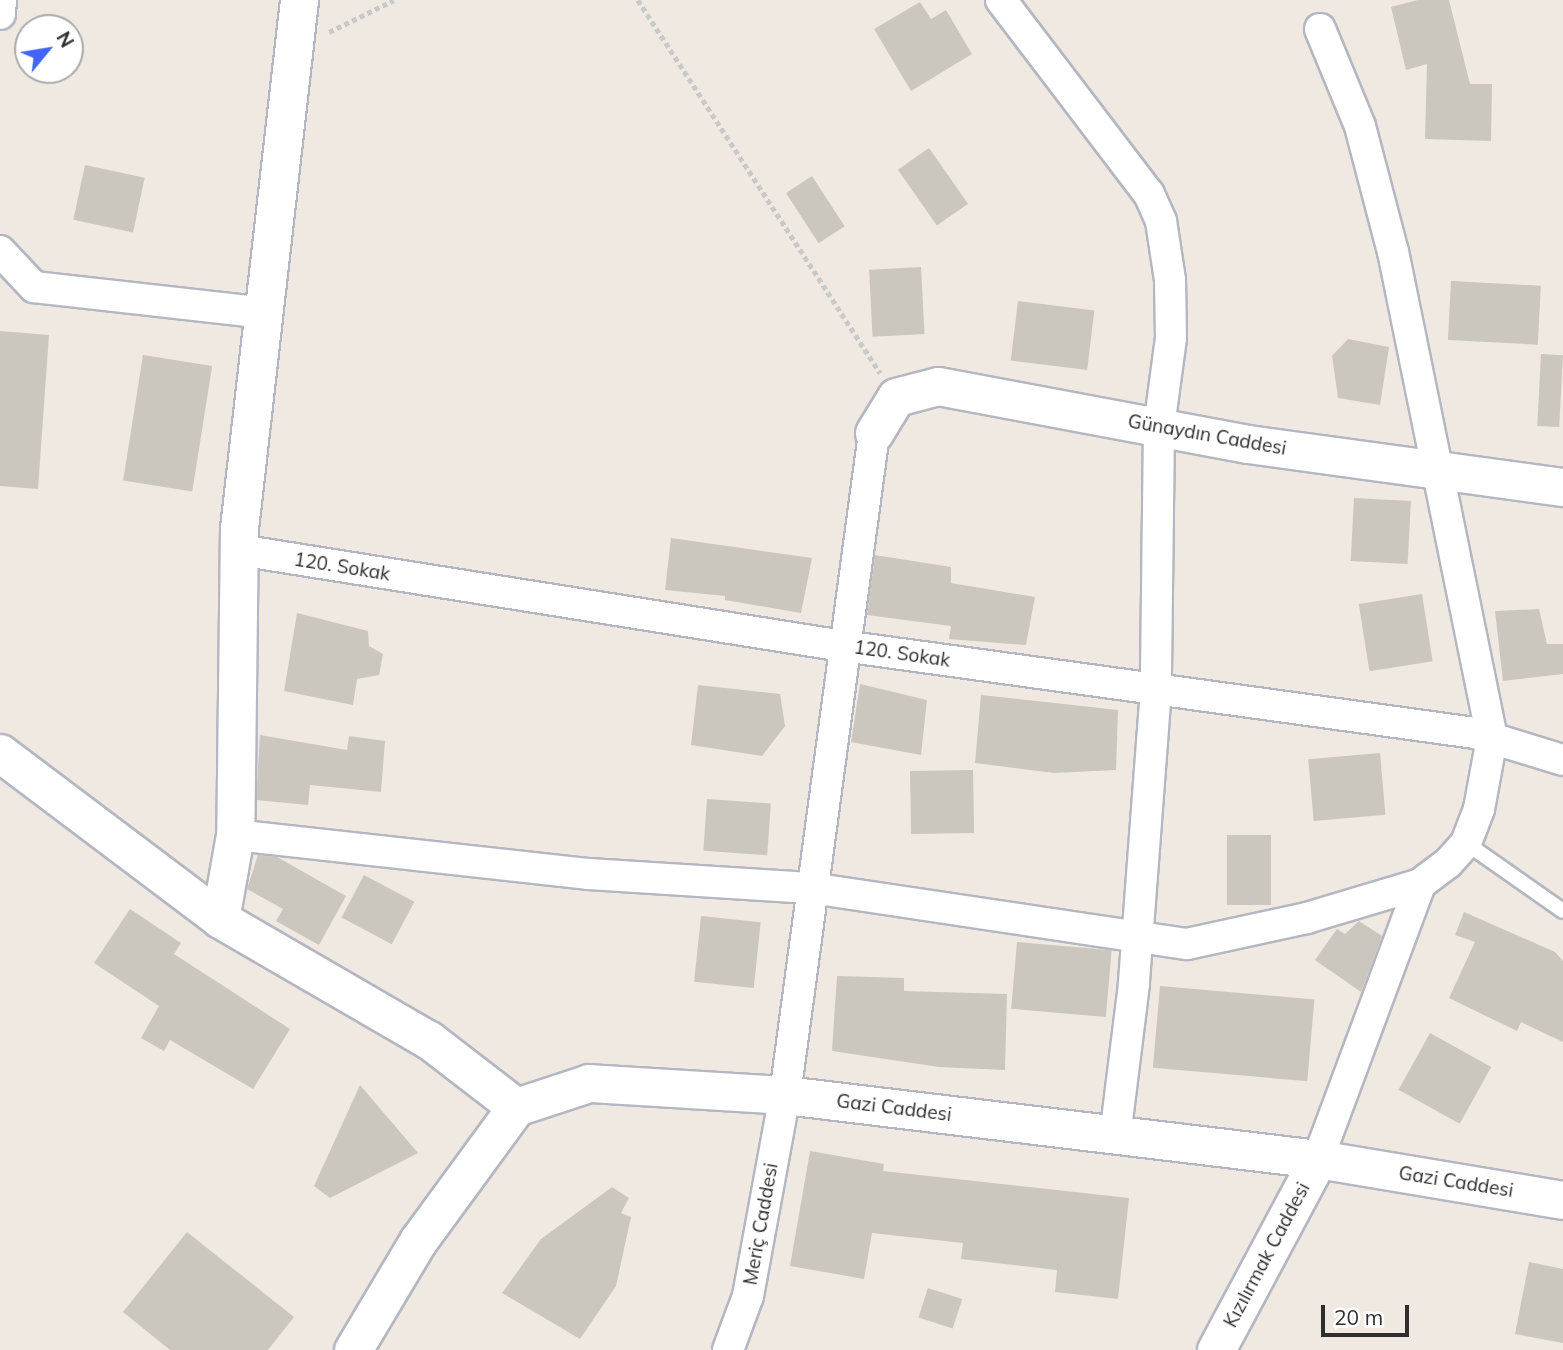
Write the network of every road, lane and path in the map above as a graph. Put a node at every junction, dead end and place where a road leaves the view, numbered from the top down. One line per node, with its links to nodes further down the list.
1 (1, 0): 6 (street)
2 (299, 0): 8 (street)
3 (394, 0): 8 (path)
4 (638, 0): 11 (path)
5 (1002, 0): 12 (street)
6 (0, 14)
7 (1321, 29): 14 (street)
8 (294, 49): 10 (street)
9 (0, 251): 10 (street)
10 (264, 313): 16 (street)
11 (896, 397): 12 (street, Günaydın Caddesi); 13 (street)
12 (1159, 427): 14 (street, Günaydın Caddesi); 18 (street)
13 (874, 433): 17 (street, Meriç Caddesi)
14 (1437, 471): 15 (street, Günaydın Caddesi); 19 (street)
15 (1563, 487)
16 (239, 550): 17 (street, 120. Sokak); 22 (street)
17 (843, 646): 18 (street, 120. Sokak); 25 (street, Meriç Caddesi)
18 (1156, 689): 19 (street, 120. Sokak); 28 (street)
19 (1492, 738): 21 (street, 120. Sokak); 23 (street)
20 (0, 753): 27 (street)
21 (1563, 760)
22 (235, 835): 25 (street); 27 (street)
23 (1465, 844): 24 (street); 26 (lane)
24 (1420, 884): 28 (street); 32 (street)
25 (811, 888): 28 (street); 29 (street, Meriç Caddesi)
26 (1563, 911)
27 (220, 919): 30 (street)
28 (1138, 937): 31 (street)
29 (785, 1095): 30 (street, Gazi Caddesi); 31 (street, Gazi Caddesi); 35 (street, Meriç Caddesi)
30 (516, 1107): 34 (street)
31 (1115, 1136): 32 (street, Gazi Caddesi)
32 (1318, 1159): 33 (street, Gazi Caddesi); 36 (street, Kızılırmak Caddesi)
33 (1563, 1200)
34 (353, 1350)
35 (728, 1350)
36 (1216, 1350)

